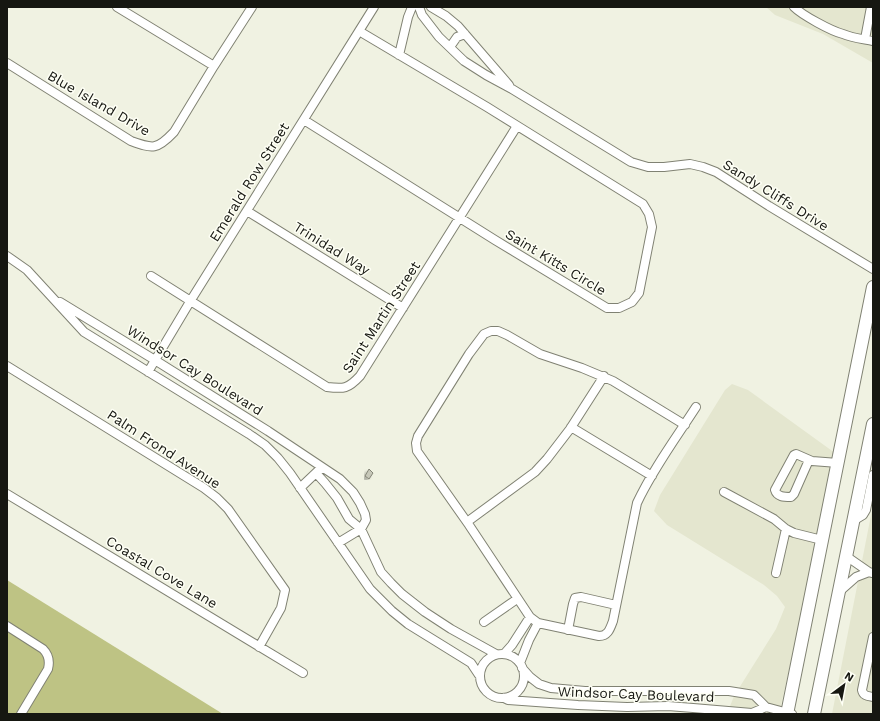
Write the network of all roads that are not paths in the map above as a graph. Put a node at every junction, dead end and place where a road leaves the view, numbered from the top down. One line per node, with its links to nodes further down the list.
1 (252, 7): 15 (street, Blue Island Drive)
2 (374, 7): 9 (street, Emerald Row Street)
3 (412, 7): 13 (street)
4 (419, 7): 12 (street, Sandy Cliffs Drive)
5 (431, 7): 10 (street, Sandy Cliffs Drive)
6 (794, 7): 11 (street)
7 (121, 8): 15 (street)
8 (872, 8): 11 (street)
9 (359, 31): 13 (street, Saint Kitts Circle); 17 (street, Emerald Row Street)
10 (465, 34): 12 (street); 16 (street, Sandy Cliffs Drive)
11 (869, 40)
12 (450, 47): 16 (street, Sandy Cliffs Drive)
13 (399, 55): 18 (street, Saint Kitts Circle)
14 (7, 63): 15 (street, Blue Island Drive)
15 (214, 66)
16 (512, 89): 22 (street, Sandy Cliffs Drive)
17 (304, 120): 19 (street, Emerald Row Street); 20 (street, Saint Kitts Circle)
18 (517, 126): 20 (street, Saint Martin Street); 20 (street, Saint Kitts Circle)
19 (247, 211): 26 (street, Emerald Row Street); 27 (street, Trinidad Way)
20 (459, 218): 27 (street, Saint Martin Street)
21 (7, 256): 25 (street, Windsor Cay Boulevard)
22 (873, 269)
23 (151, 276): 26 (street, Saint Martin Street)
24 (873, 287): 37 (highway)
25 (52, 298): 28 (street, Windsor Cay Boulevard); 30 (street, Windsor Cay Boulevard)
26 (190, 300): 27 (street, Saint Martin Street); 28 (street, Emerald Row Street)
27 (403, 308)
28 (154, 360): 30 (street, Emerald Row Street); 38 (street, Windsor Cay Boulevard)
29 (7, 366): 63 (street, Palm Frond Avenue)
30 (148, 372): 42 (street, Windsor Cay Boulevard)
31 (604, 376): 34 (street); 35 (street); 46 (street)
32 (696, 407): 34 (street)
33 (873, 424): 45 (highway)
34 (684, 425): 41 (street)
35 (571, 427): 41 (street); 46 (street)
36 (809, 460): 36 (street); 37 (street)
37 (838, 463): 49 (highway)
38 (322, 466): 39 (street); 47 (street, Windsor Cay Boulevard)
39 (316, 473): 42 (street); 47 (street, Windsor Cay Boulevard)
40 (873, 475): 45 (street)
41 (652, 476): 56 (street)
42 (300, 488): 50 (street, Windsor Cay Boulevard)
43 (724, 492): 48 (street)
44 (7, 494): 63 (street, Coastal Cove Lane)
45 (853, 521): 51 (highway)
46 (467, 522): 55 (street)
47 (361, 529): 50 (street); 64 (street, Windsor Cay Boulevard)
48 (786, 529): 49 (street); 53 (street)
49 (822, 540): 74 (highway)
50 (338, 543): 67 (street, Windsor Cay Boulevard)
51 (846, 556): 52 (street); 54 (highway)
52 (871, 572): 54 (street)
53 (776, 573)
54 (839, 592): 75 (highway)
55 (517, 599): 57 (street); 58 (street)
56 (616, 605): 61 (street); 61 (street)
57 (530, 617): 59 (street); 64 (street)
58 (484, 622)
59 (538, 623): 61 (street); 65 (street)
60 (7, 626): 73 (street)
61 (568, 630)
62 (873, 639): 69 (street)
63 (259, 647): 66 (street, Coastal Cove Lane)
64 (500, 654): 65 (street, Windsor Cay Boulevard); 67 (street)
65 (521, 665): 68 (street, Windsor Cay Boulevard); 70 (street)
66 (303, 673)
67 (479, 675): 70 (street, Windsor Cay Boulevard)
68 (635, 692): 71 (street); 72 (street, Windsor Cay Boulevard)
69 (873, 697)
70 (504, 698): 71 (street, Windsor Cay Boulevard)
71 (634, 707): 72 (street, Windsor Cay Boulevard)
72 (766, 707): 74 (street, Windsor Cay Boulevard)
73 (20, 714)
74 (789, 714)
75 (814, 714)

